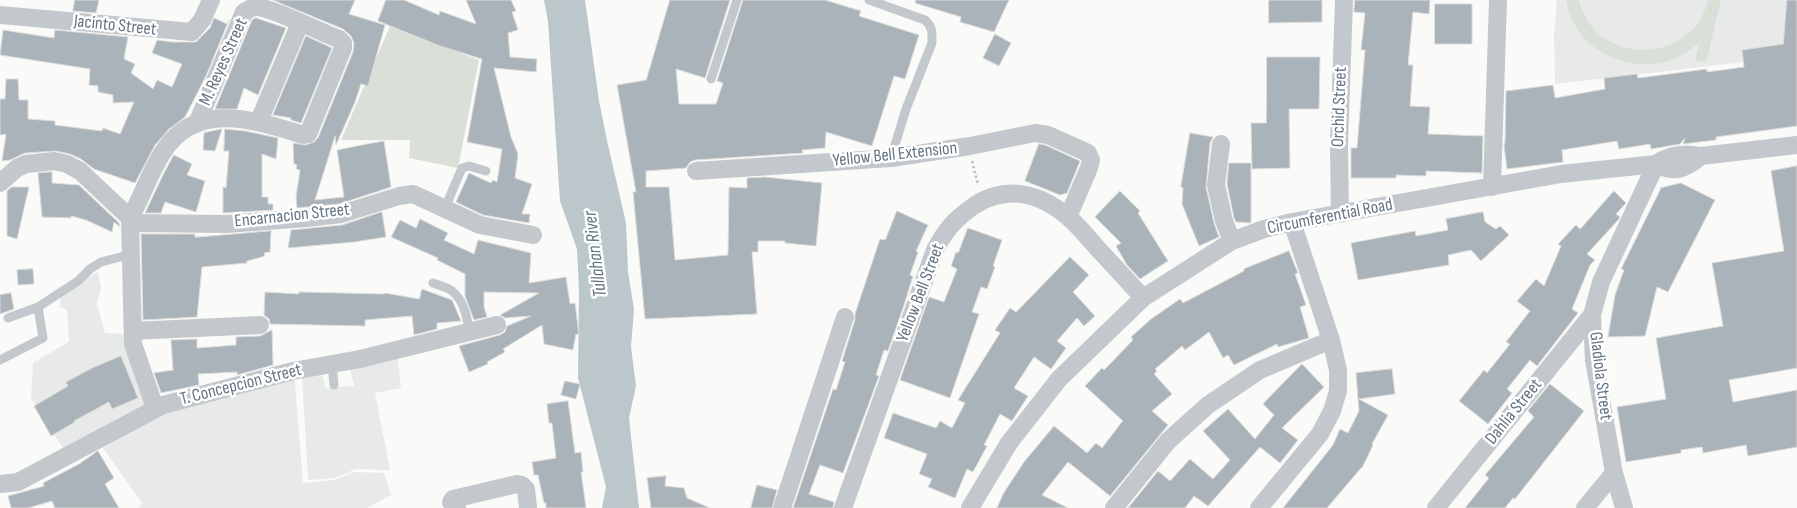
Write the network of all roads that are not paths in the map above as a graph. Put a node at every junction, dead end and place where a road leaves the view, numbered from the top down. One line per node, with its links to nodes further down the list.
1 (211, 0): 6 (street, Jacinto Street)
2 (737, 0): 8 (lane)
3 (869, 0): 13 (lane)
4 (1344, 0): 20 (street, Orchid Street)
5 (1498, 0): 18 (street)
6 (0, 15)
7 (300, 23): 9 (street, M. Reyes Street); 10 (street); 10 (street, M. Reyes Street)
8 (711, 79)
9 (198, 121): 10 (street, M. Reyes Street); 22 (street, M. Reyes Street)
10 (259, 121)
11 (1221, 144): 25 (street)
12 (1797, 144): 14 (street, Circumferential Road)
13 (891, 158): 16 (street, Yellow Bell Extension); 21 (street, Yellow Bell Extension)
14 (1656, 164): 18 (street, Circumferential Road); 30 (street, Gladiola Street)
15 (486, 171): 19 (lane)
16 (696, 171)
17 (0, 183): 22 (street)
18 (1492, 187): 20 (street, Circumferential Road)
19 (445, 208): 22 (street, Encarnacion Street); 24 (street, Encarnacion Street)
20 (1340, 214): 23 (street, Circumferential Road)
21 (1068, 217): 28 (street, Yellow Bell Street); 47 (street, Yellow Bell Street)
22 (131, 220): 26 (street)
23 (1292, 222): 25 (street, Circumferential Road); 37 (street)
24 (533, 236)
25 (1232, 242): 28 (street, Circumferential Road)
26 (132, 254): 29 (lane); 35 (street)
27 (433, 283): 36 (lane)
28 (1143, 298): 48 (street, Circumferential Road)
29 (38, 307): 32 (lane); 38 (lane)
30 (1592, 315): 42 (street, Gladiola Street); 51 (street, Dahlia Street)
31 (845, 317): 46 (street)
32 (8, 318)
33 (260, 325): 35 (street)
34 (498, 325): 36 (street, T. Concepcion Street)
35 (133, 331): 41 (street)
36 (470, 332): 39 (street, T. Concepcion Street)
37 (1331, 340): 49 (street); 50 (street)
38 (0, 360)
39 (332, 364): 40 (lane); 41 (street, T. Concepcion Street)
40 (334, 384)
41 (155, 408): 43 (street, T. Concepcion Street)
42 (1614, 472): 52 (street); 53 (street, Gladiola Street)
43 (0, 484)
44 (457, 508): 45 (street)
45 (528, 508)
46 (782, 508)
47 (843, 508)
48 (970, 508)
49 (1114, 508)
50 (1259, 508)
51 (1436, 508)
52 (1585, 508)
53 (1624, 508)

